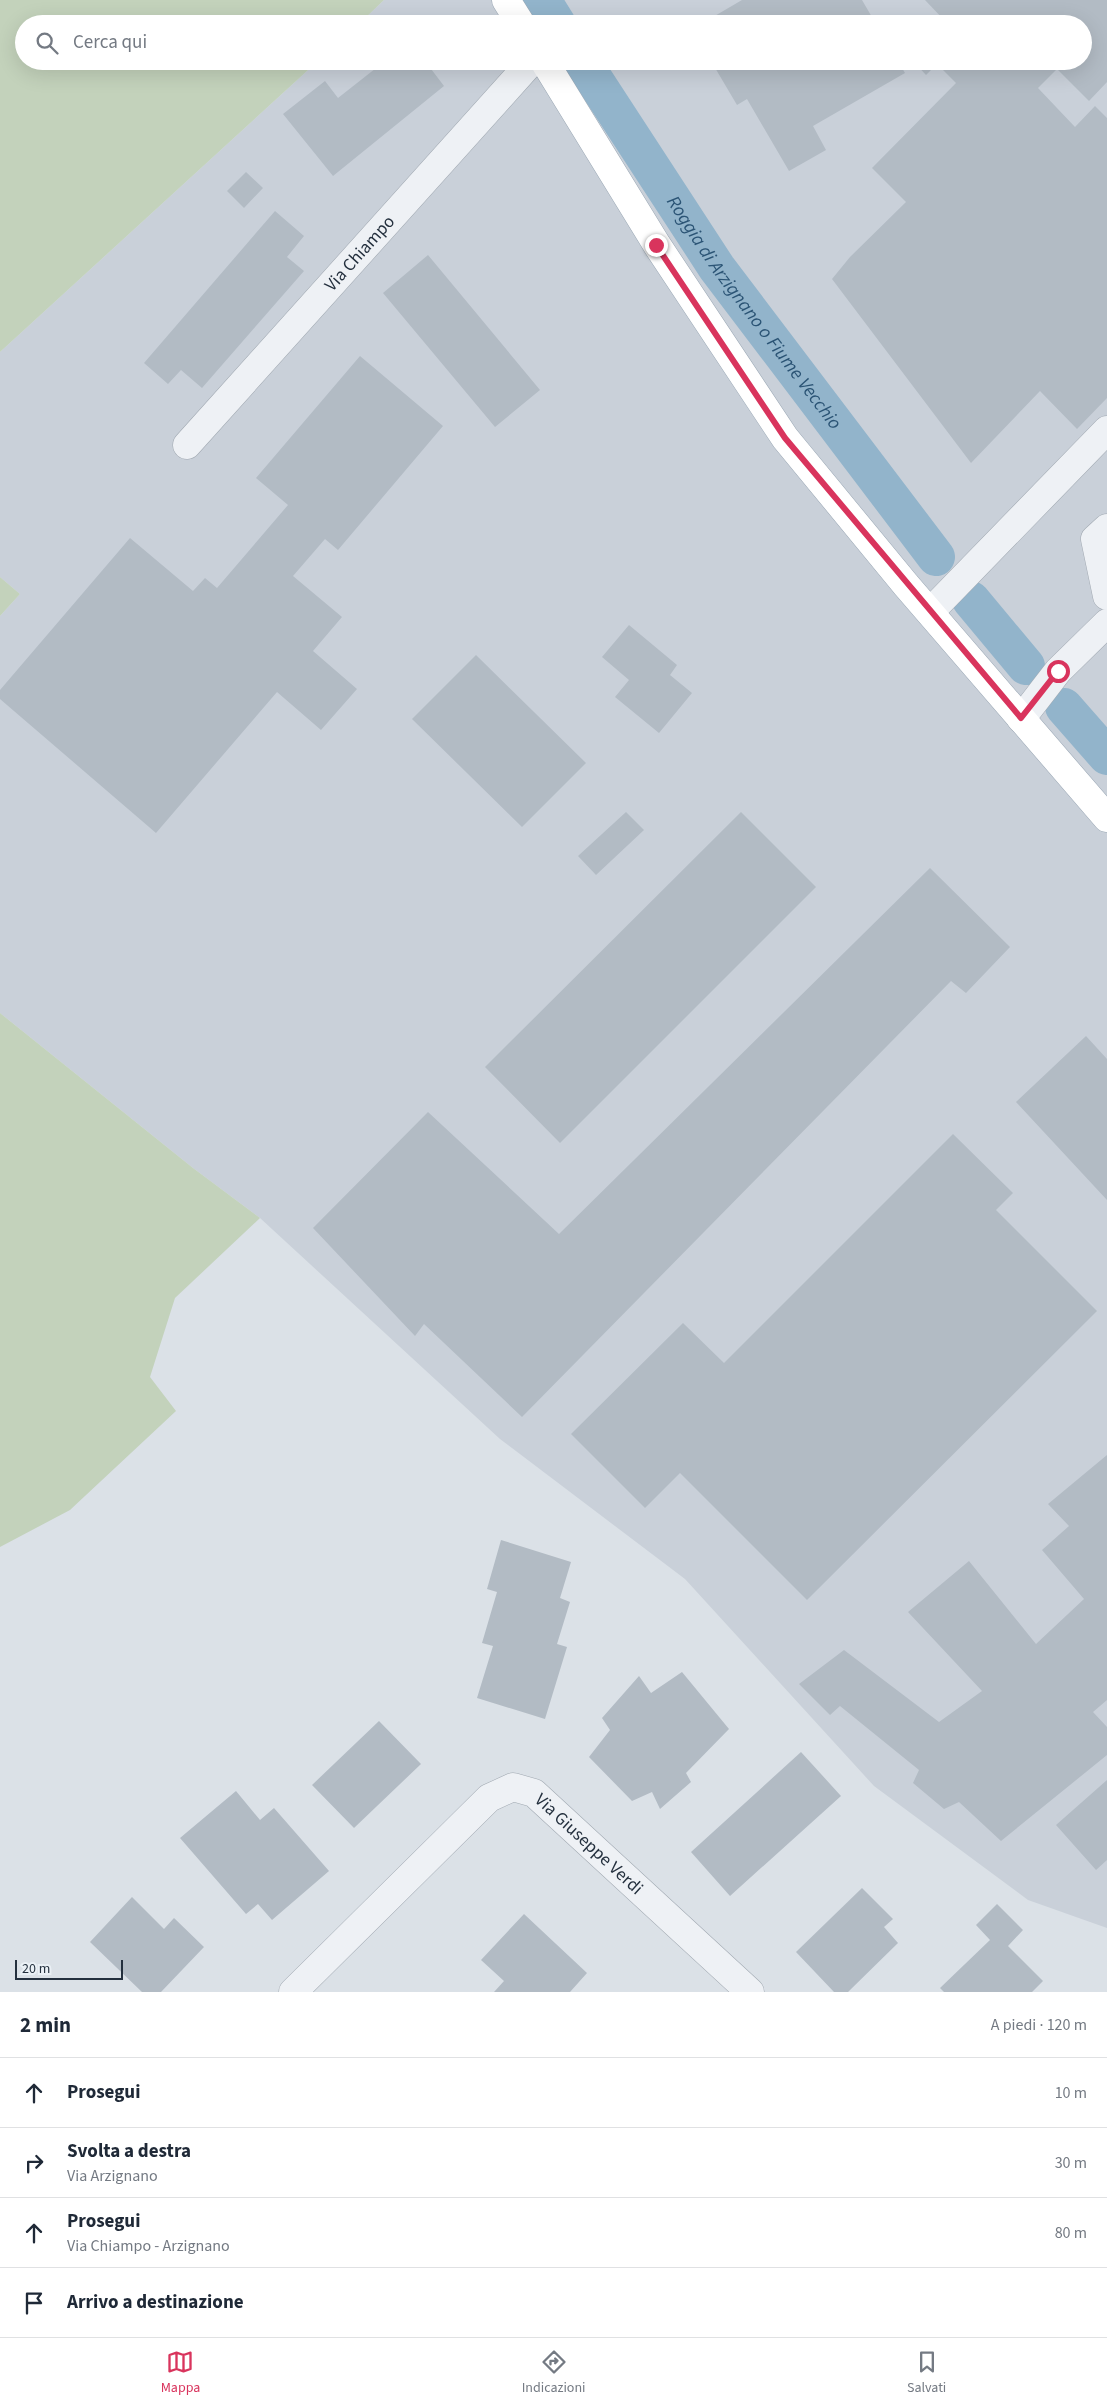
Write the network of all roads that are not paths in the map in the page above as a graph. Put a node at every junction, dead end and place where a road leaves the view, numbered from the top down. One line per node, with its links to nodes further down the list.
1 (506, 0): 2 (main road)
2 (515, 15)
3 (524, 70): 6 (street, Via Chiampo)
4 (549, 70): 9 (main road)
5 (1107, 430): 9 (street)
6 (187, 445)
7 (1107, 528): 8 (street)
8 (1107, 596)
9 (930, 612): 11 (main road)
10 (1107, 623): 11 (street)
11 (1021, 718): 12 (main road)
12 (1107, 818)
13 (293, 1992): 14 (street, Via Giuseppe Verdi)
14 (750, 1992)

